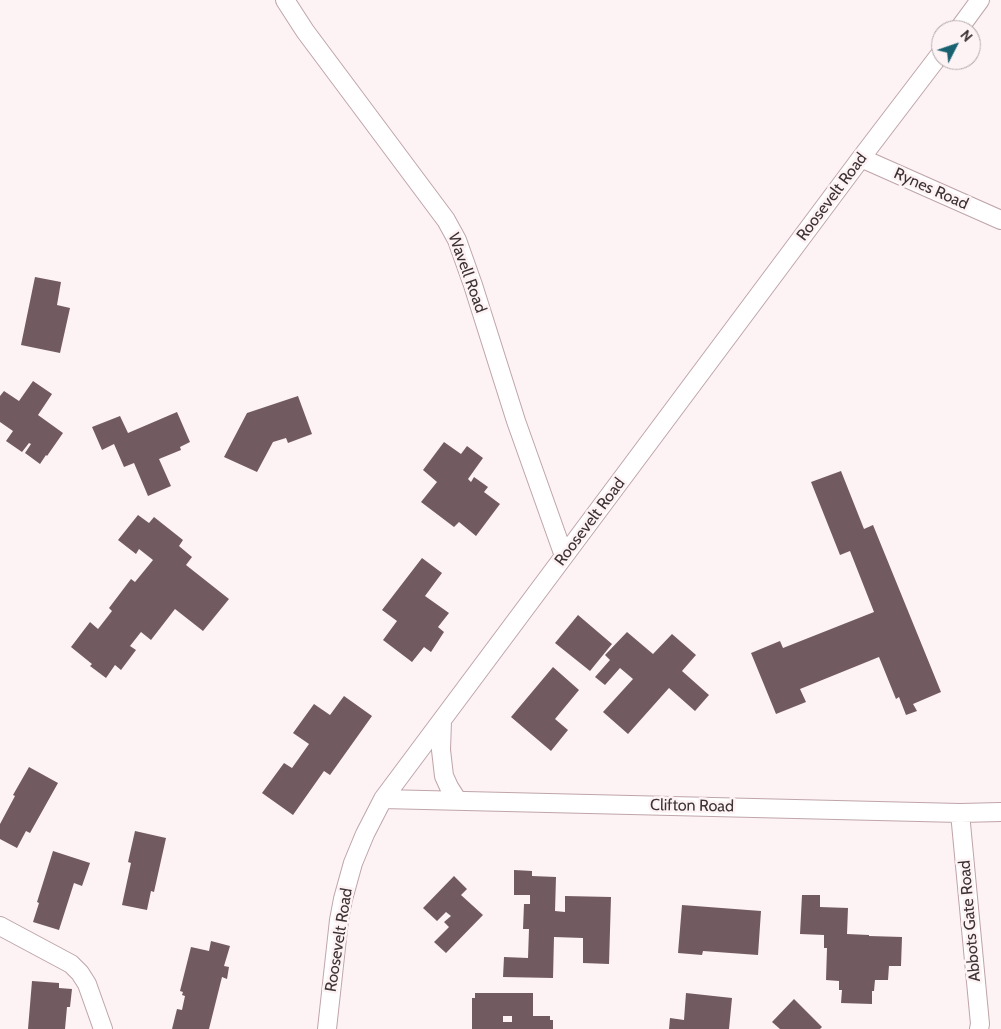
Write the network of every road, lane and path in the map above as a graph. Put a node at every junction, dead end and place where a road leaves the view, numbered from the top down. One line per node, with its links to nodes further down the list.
1 (285, 0): 7 (street, Wavell Road)
2 (980, 0): 3 (street)
3 (965, 20)
4 (931, 66): 5 (street, Roosevelt Road)
5 (861, 158): 6 (street, Rynes Road); 7 (street, Roosevelt Road)
6 (1001, 220)
7 (564, 556): 8 (street, Roosevelt Road)
8 (442, 721): 9 (street, Roosevelt Road); 10 (street)
9 (383, 799): 10 (street, Clifton Road); 15 (street, Roosevelt Road)
10 (458, 800): 12 (street, Clifton Road)
11 (1001, 812): 12 (street, Clifton Road)
12 (960, 813): 16 (street, Abbots Gate Road)
13 (0, 926): 14 (street)
14 (103, 1029)
15 (327, 1029)
16 (979, 1029)

